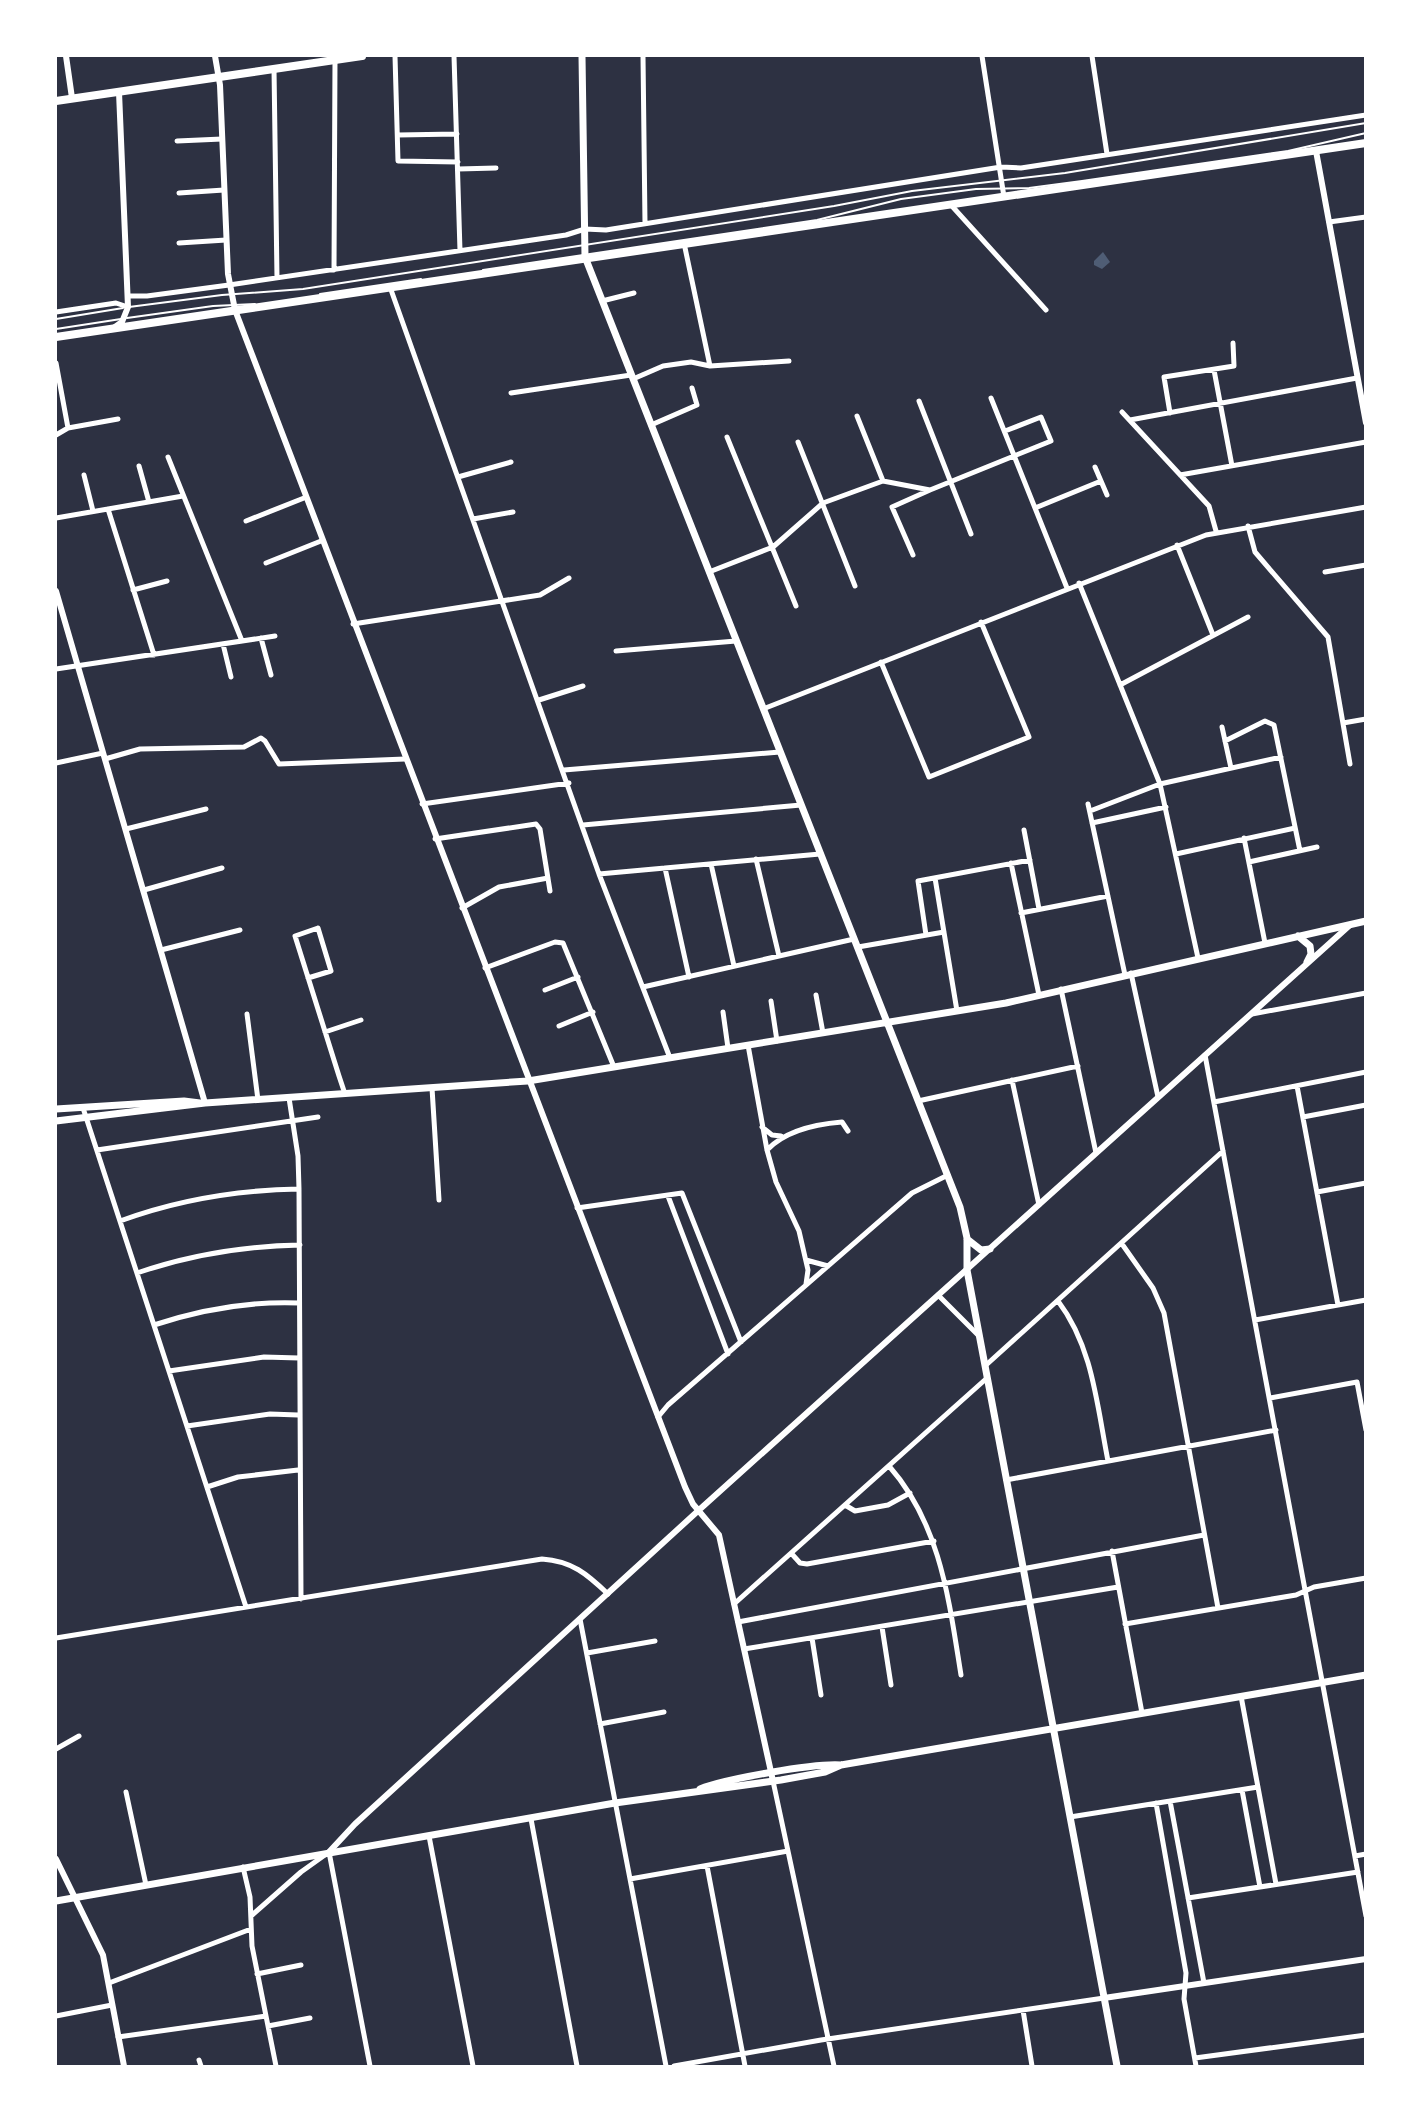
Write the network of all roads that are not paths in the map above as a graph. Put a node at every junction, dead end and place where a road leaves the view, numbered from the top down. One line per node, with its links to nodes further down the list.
1 (66, 56): 14 (street)
2 (215, 56): 12 (street)
3 (362, 56): 10 (main road)
4 (395, 56): 20 (street)
5 (454, 56): 19 (street)
6 (582, 56): 38 (main road)
7 (643, 56): 37 (street)
8 (982, 56): 27 (street)
9 (1092, 56): 25 (street)
10 (335, 60): 11 (main road); 45 (street)
11 (274, 69): 12 (main road); 46 (street)
12 (219, 77): 13 (main road); 21 (street)
13 (118, 92): 14 (main road); 51 (street)
14 (72, 98): 15 (main road)
15 (56, 101)
16 (1365, 115): 25 (street)
17 (1365, 123): 30 (lane)
18 (1365, 133): 33 (lane)
19 (457, 134): 20 (street); 26 (street)
20 (398, 135): 26 (street)
21 (222, 139): 22 (street); 31 (street)
22 (177, 141)
23 (1365, 143): 24 (main road)
24 (1316, 151): 33 (main road); 36 (street)
25 (1107, 154): 27 (street)
26 (458, 162): 29 (street)
27 (1000, 167): 30 (street); 37 (street)
28 (496, 168): 29 (street)
29 (458, 169): 43 (street)
30 (1002, 180): 33 (street); 42 (lane)
31 (224, 190): 32 (street); 39 (street)
32 (179, 193)
33 (1004, 193): 34 (main road); 44 (lane)
34 (951, 205): 41 (main road); 55 (street)
35 (1365, 217): 36 (street)
36 (1329, 222): 68 (street)
37 (645, 224): 38 (street)
38 (585, 229): 42 (main road); 43 (street)
39 (226, 240): 40 (street); 47 (street)
40 (179, 243)
41 (684, 243): 44 (main road); 65 (street)
42 (585, 244): 44 (main road); 50 (lane)
43 (460, 251): 45 (street)
44 (585, 255): 48 (main road); 52 (main road); 54 (lane)
45 (334, 270): 46 (street)
46 (277, 278): 47 (street)
47 (229, 285): 50 (street); 51 (street)
48 (390, 287): 54 (main road); 95 (street)
49 (634, 293): 52 (street)
50 (231, 295): 53 (lane); 54 (street)
51 (128, 296): 53 (street)
52 (602, 301): 67 (main road)
53 (128, 307): 56 (street); 57 (street); 58 (lane)
54 (234, 308): 57 (lane); 60 (main road); 102 (street)
55 (1046, 310)
56 (56, 312)
57 (124, 318): 59 (lane); 60 (street)
58 (56, 319)
59 (56, 328)
60 (112, 329): 61 (main road)
61 (56, 338)
62 (1233, 343): 66 (street)
63 (789, 361): 65 (street)
64 (56, 363): 81 (street)
65 (710, 366): 67 (street)
66 (1215, 370): 73 (street); 75 (street)
67 (632, 377): 70 (street); 80 (main road)
68 (1357, 378): 73 (street); 79 (street)
69 (692, 388): 80 (street)
70 (511, 393)
71 (991, 398): 82 (street)
72 (919, 401): 97 (street)
73 (1221, 404): 75 (street); 91 (street)
74 (1122, 412): 78 (street)
75 (1170, 413): 78 (street)
76 (858, 416): 96 (street)
77 (118, 419): 81 (street)
78 (1130, 420): 94 (street)
79 (1365, 423)
80 (651, 425): 123 (main road)
81 (68, 428): 83 (street)
82 (1005, 431): 87 (street); 87 (street)
83 (56, 435)
84 (728, 437): 118 (street)
85 (798, 442): 104 (street)
86 (1365, 442): 91 (street)
87 (1015, 456): 97 (street); 106 (street)
88 (168, 457): 101 (street)
89 (512, 462): 95 (street)
90 (139, 466): 103 (street)
91 (1232, 466): 94 (street)
92 (1095, 467): 98 (street)
93 (84, 475): 108 (street)
94 (1180, 475): 114 (street)
95 (458, 477): 111 (street)
96 (883, 481): 99 (street); 104 (street)
97 (951, 481): 99 (street); 115 (street)
98 (1101, 481): 100 (street); 106 (street)
99 (930, 490): 119 (street)
100 (1107, 495)
101 (183, 496): 103 (street); 139 (street)
102 (304, 498): 112 (street); 116 (street)
103 (149, 502): 107 (street)
104 (823, 503): 118 (street); 127 (street)
105 (1365, 507): 113 (street)
106 (1035, 508): 128 (street)
107 (108, 509): 108 (street); 129 (street)
108 (93, 511): 110 (street)
109 (513, 512): 111 (street)
110 (56, 518)
111 (473, 519): 131 (street)
112 (246, 521)
113 (1248, 526): 114 (street); 154 (street)
114 (1216, 531): 117 (street)
115 (971, 534)
116 (321, 541): 120 (street); 135 (street)
117 (1177, 544): 126 (street); 136 (street)
118 (773, 547): 123 (street); 132 (street)
119 (913, 555)
120 (266, 563)
121 (1365, 565): 122 (street)
122 (1325, 572)
123 (709, 573): 140 (main road)
124 (569, 578): 131 (street)
125 (167, 581): 129 (street)
126 (1080, 583): 128 (street); 149 (street)
127 (855, 586)
128 (1067, 588): 134 (street)
129 (133, 590): 143 (street)
130 (56, 591): 145 (street)
131 (503, 601): 135 (street); 151 (street)
132 (796, 606)
133 (1248, 616): 136 (street)
134 (981, 622): 144 (street); 144 (street)
135 (353, 624): 160 (street)
136 (1214, 635): 149 (street)
137 (275, 636): 138 (street)
138 (261, 639): 139 (street); 147 (street)
139 (242, 641): 141 (street)
140 (736, 641): 142 (street); 152 (main road)
141 (223, 644): 143 (street); 148 (street)
142 (616, 651)
143 (154, 655): 145 (street)
144 (881, 662): 152 (street)
145 (78, 665): 146 (street); 158 (street)
146 (56, 669)
147 (271, 675)
148 (231, 677)
149 (1120, 685): 166 (street)
150 (583, 686): 151 (street)
151 (539, 700): 164 (street)
152 (763, 709): 157 (main road)
153 (1365, 719): 154 (street)
154 (1343, 723): 162 (street)
155 (1222, 727): 156 (street)
156 (1225, 741): 159 (street); 163 (street)
157 (780, 752): 164 (street); 169 (main road)
158 (104, 756): 160 (street); 161 (street); 176 (street)
159 (1281, 757): 163 (street); 175 (street)
160 (405, 759): 167 (street)
161 (56, 763)
162 (1350, 764)
163 (1231, 768): 166 (street)
164 (564, 770): 165 (street)
165 (569, 783): 167 (street); 174 (street)
166 (1160, 784): 170 (street); 172 (street)
167 (422, 804): 179 (street)
168 (1088, 804): 172 (street)
169 (801, 805): 174 (street); 182 (main road)
170 (1166, 807): 173 (street); 183 (street)
171 (206, 809): 176 (street)
172 (1090, 811): 173 (street)
173 (1092, 823): 196 (street)
174 (583, 825): 191 (street)
175 (1295, 828): 178 (street); 181 (street)
176 (126, 829): 194 (street)
177 (1024, 830): 185 (street)
178 (1244, 838): 183 (street); 186 (street)
179 (435, 839): 192 (street); 197 (street)
180 (1317, 847): 181 (street)
181 (1300, 851): 186 (street)
182 (820, 854): 184 (street); 206 (main road)
183 (1176, 854): 211 (street)
184 (756, 860): 188 (street); 210 (street)
185 (1030, 860): 187 (street); 198 (street)
186 (1249, 862): 207 (street)
187 (1011, 863): 193 (street); 199 (street)
188 (711, 864): 190 (street); 213 (street)
189 (222, 868): 194 (street)
190 (665, 868): 191 (street); 216 (street)
191 (599, 874): 219 (street)
192 (548, 878): 195 (street); 197 (street)
193 (935, 878): 203 (street); 204 (street)
194 (144, 890): 209 (street)
195 (550, 891)
196 (1108, 896): 198 (street); 215 (street)
197 (462, 908): 214 (street)
198 (1039, 909): 199 (street)
199 (1021, 913): 224 (street)
200 (1365, 921): 201 (main road)
201 (1350, 925): 205 (main road); 212 (street)
202 (240, 930): 209 (street)
203 (944, 932): 204 (street); 226 (street)
204 (926, 935): 208 (street)
205 (1298, 936): 207 (main road); 212 (main road)
206 (854, 939): 208 (main road); 210 (street)
207 (1265, 943): 211 (main road)
208 (858, 947): 232 (main road)
209 (162, 950): 254 (street)
210 (779, 956): 213 (street)
211 (1198, 958): 215 (main road)
212 (1307, 962): 230 (street)
213 (734, 966): 216 (street)
214 (485, 968): 217 (street); 245 (street)
215 (1128, 974): 220 (main road); 249 (street)
216 (689, 976): 219 (street)
217 (578, 977): 221 (street); 227 (street)
218 (308, 978): 218 (street); 234 (street)
219 (643, 987): 240 (street)
220 (1061, 989): 224 (main road); 241 (street)
221 (545, 990)
222 (1365, 993): 230 (street)
223 (816, 995): 235 (street)
224 (1039, 995): 226 (main road)
225 (771, 1000): 236 (street)
226 (957, 1011): 232 (main road)
227 (592, 1012): 233 (street); 242 (street)
228 (723, 1012): 238 (street)
229 (246, 1014): 251 (street)
230 (1250, 1014): 239 (street)
231 (361, 1020): 234 (street)
232 (888, 1023): 235 (main road); 252 (main road)
233 (559, 1026)
234 (325, 1032): 248 (street)
235 (823, 1033): 236 (main road)
236 (777, 1041): 237 (main road)
237 (748, 1046): 238 (main road); 263 (street)
238 (729, 1048): 240 (main road)
239 (1205, 1055): 249 (street); 253 (street)
240 (670, 1058): 242 (main road)
241 (1078, 1066): 244 (street); 269 (street)
242 (614, 1067): 245 (main road)
243 (1365, 1072): 246 (street)
244 (1012, 1080): 252 (street); 276 (street)
245 (528, 1081): 247 (main road); 277 (street)
246 (1297, 1086): 253 (street); 260 (street)
247 (432, 1088): 248 (main road); 275 (street)
248 (345, 1094): 250 (main road)
249 (1158, 1097): 269 (street)
250 (289, 1098): 251 (main road); 261 (street)
251 (258, 1100): 254 (main road)
252 (918, 1101): 270 (main road)
253 (1214, 1102): 268 (street)
254 (205, 1103): 256 (main road); 258 (main road)
255 (1365, 1105): 260 (street)
256 (83, 1108): 257 (main road); 258 (street)
257 (56, 1109)
258 (86, 1117): 262 (main road); 266 (street)
259 (318, 1117): 261 (street)
260 (1303, 1117): 273 (street)
261 (292, 1120): 266 (street); 272 (street)
262 (56, 1121)
263 (762, 1127): 265 (street); 267 (street)
264 (848, 1131): 265 (street)
265 (787, 1134): 267 (street)
266 (97, 1150): 278 (street)
267 (767, 1150): 283 (street)
268 (1223, 1151): 280 (street); 293 (street)
269 (1096, 1154): 276 (street)
270 (948, 1175): 279 (main road); 284 (street)
271 (1365, 1183): 273 (street)
272 (299, 1189): 278 (street); 281 (street)
273 (1317, 1192): 292 (street)
274 (668, 1196): 277 (street); 296 (street); 297 (street)
275 (439, 1200)
276 (1039, 1205): 282 (street)
277 (577, 1208): 305 (street)
278 (120, 1221): 286 (street)
279 (967, 1238): 282 (main road); 285 (main road)
280 (1122, 1244): 290 (street); 309 (street)
281 (300, 1245): 286 (street); 291 (street)
282 (990, 1249): 285 (street)
283 (807, 1260): 284 (street); 287 (street)
284 (828, 1266): 287 (street)
285 (967, 1270): 288 (street); 295 (main road)
286 (137, 1273): 294 (street)
287 (806, 1286): 296 (street)
288 (938, 1295): 295 (street); 317 (street)
289 (1365, 1300): 292 (street)
290 (1058, 1301): 299 (street); 310 (street)
291 (299, 1304): 294 (street); 298 (street)
292 (1338, 1305): 293 (street)
293 (1255, 1320): 302 (street)
294 (154, 1324): 300 (street)
295 (979, 1336): 299 (main road)
296 (741, 1342): 297 (street)
297 (728, 1354): 305 (street)
298 (299, 1358): 300 (street); 304 (street)
299 (985, 1366): 301 (main road)
300 (169, 1371): 306 (street)
301 (987, 1378): 311 (street); 313 (main road)
302 (1270, 1398): 303 (street); 307 (street)
303 (1364, 1411): 308 (street)
304 (298, 1415): 306 (street); 312 (street)
305 (658, 1417): 317 (street)
306 (187, 1426): 314 (street)
307 (1276, 1430): 309 (street); 326 (street)
308 (1365, 1430)
309 (1188, 1446): 310 (street); 318 (street)
310 (1108, 1461): 313 (street)
311 (889, 1466): 315 (street); 316 (street)
312 (298, 1470): 314 (street); 328 (street)
313 (1006, 1480): 322 (main road)
314 (207, 1487): 331 (street)
315 (910, 1492): 316 (street); 319 (street)
316 (845, 1505): 321 (street)
317 (699, 1510): 327 (street); 330 (street)
318 (1204, 1535): 320 (street); 332 (street)
319 (934, 1541): 321 (street); 324 (street)
320 (1112, 1551): 322 (street); 325 (street)
321 (791, 1554): 330 (street)
322 (1023, 1568): 324 (street); 329 (main road)
323 (1365, 1578): 326 (street)
324 (945, 1583): 333 (street); 335 (street)
325 (1118, 1587): 329 (street); 336 (street)
326 (1306, 1591): 332 (street); 345 (street)
327 (608, 1594): 328 (street); 334 (street)
328 (301, 1599): 331 (street)
329 (1029, 1602): 333 (street); 352 (main road)
330 (734, 1604): 335 (street)
331 (246, 1607): 338 (street)
332 (1218, 1608): 336 (street)
333 (951, 1615): 337 (street); 343 (street)
334 (580, 1619): 342 (street); 366 (street)
335 (738, 1622): 341 (street)
336 (1125, 1624): 350 (street)
337 (882, 1627): 339 (street); 346 (street)
338 (56, 1638)
339 (812, 1638): 341 (street); 347 (street)
340 (655, 1641): 342 (street)
341 (744, 1649): 355 (street)
342 (587, 1653): 351 (street)
343 (961, 1675)
344 (1365, 1675): 345 (main road)
345 (1323, 1682): 348 (main road); 368 (street)
346 (891, 1685)
347 (821, 1695)
348 (1241, 1696): 350 (main road); 356 (street)
349 (664, 1712): 351 (street)
350 (1142, 1713): 352 (main road)
351 (600, 1724): 360 (street)
352 (1053, 1729): 355 (main road); 362 (main road)
353 (79, 1736): 354 (street)
354 (56, 1749)
355 (772, 1777): 360 (main road); 365 (street)
356 (1258, 1787): 357 (street); 374 (street)
357 (1242, 1790): 359 (street); 376 (street)
358 (126, 1792): 375 (street)
359 (1170, 1801): 361 (street); 378 (street)
360 (615, 1803): 363 (main road); 373 (street)
361 (1156, 1803): 362 (street); 389 (street)
362 (1070, 1817): 390 (main road)
363 (531, 1818): 364 (main road); 406 (street)
364 (429, 1836): 366 (main road); 405 (street)
365 (788, 1851): 370 (street); 399 (street)
366 (329, 1852): 371 (main road); 381 (street); 404 (street)
367 (1365, 1854): 368 (street)
368 (1355, 1856): 372 (street)
369 (56, 1859): 377 (street)
370 (707, 1866): 373 (street); 400 (street)
371 (243, 1867): 375 (main road); 381 (street)
372 (1358, 1872): 374 (street); 379 (street)
373 (630, 1879): 407 (street)
374 (1276, 1884): 376 (street)
375 (146, 1885): 377 (main road)
376 (1260, 1887): 378 (street)
377 (75, 1897): 380 (main road); 387 (street)
378 (1188, 1898): 388 (street)
379 (1364, 1900): 382 (street)
380 (56, 1901)
381 (251, 1916): 383 (street)
382 (1365, 1916)
383 (250, 1929): 386 (street); 387 (street)
384 (1365, 1959): 388 (street)
385 (301, 1965): 386 (street)
386 (257, 1974): 394 (street)
387 (108, 1983): 391 (street)
388 (1204, 1983): 389 (street)
389 (1185, 1986): 390 (street); 401 (street)
390 (1104, 1998): 392 (street); 412 (main road)
391 (112, 2005): 393 (street); 398 (street)
392 (1023, 2010): 399 (street); 411 (street)
393 (56, 2016)
394 (266, 2016): 396 (street); 398 (street)
395 (310, 2018): 396 (street)
396 (268, 2026): 403 (street)
397 (1365, 2035): 401 (street)
398 (118, 2037): 402 (street)
399 (828, 2039): 400 (street); 410 (street)
400 (742, 2053): 408 (street); 409 (street)
401 (1195, 2058): 413 (street)
402 (124, 2067)
403 (276, 2067)
404 (370, 2067)
405 (473, 2067)
406 (577, 2067)
407 (666, 2067)
408 (674, 2067)
409 (745, 2067)
410 (834, 2067)
411 (1032, 2067)
412 (1117, 2067)
413 (1196, 2067)

